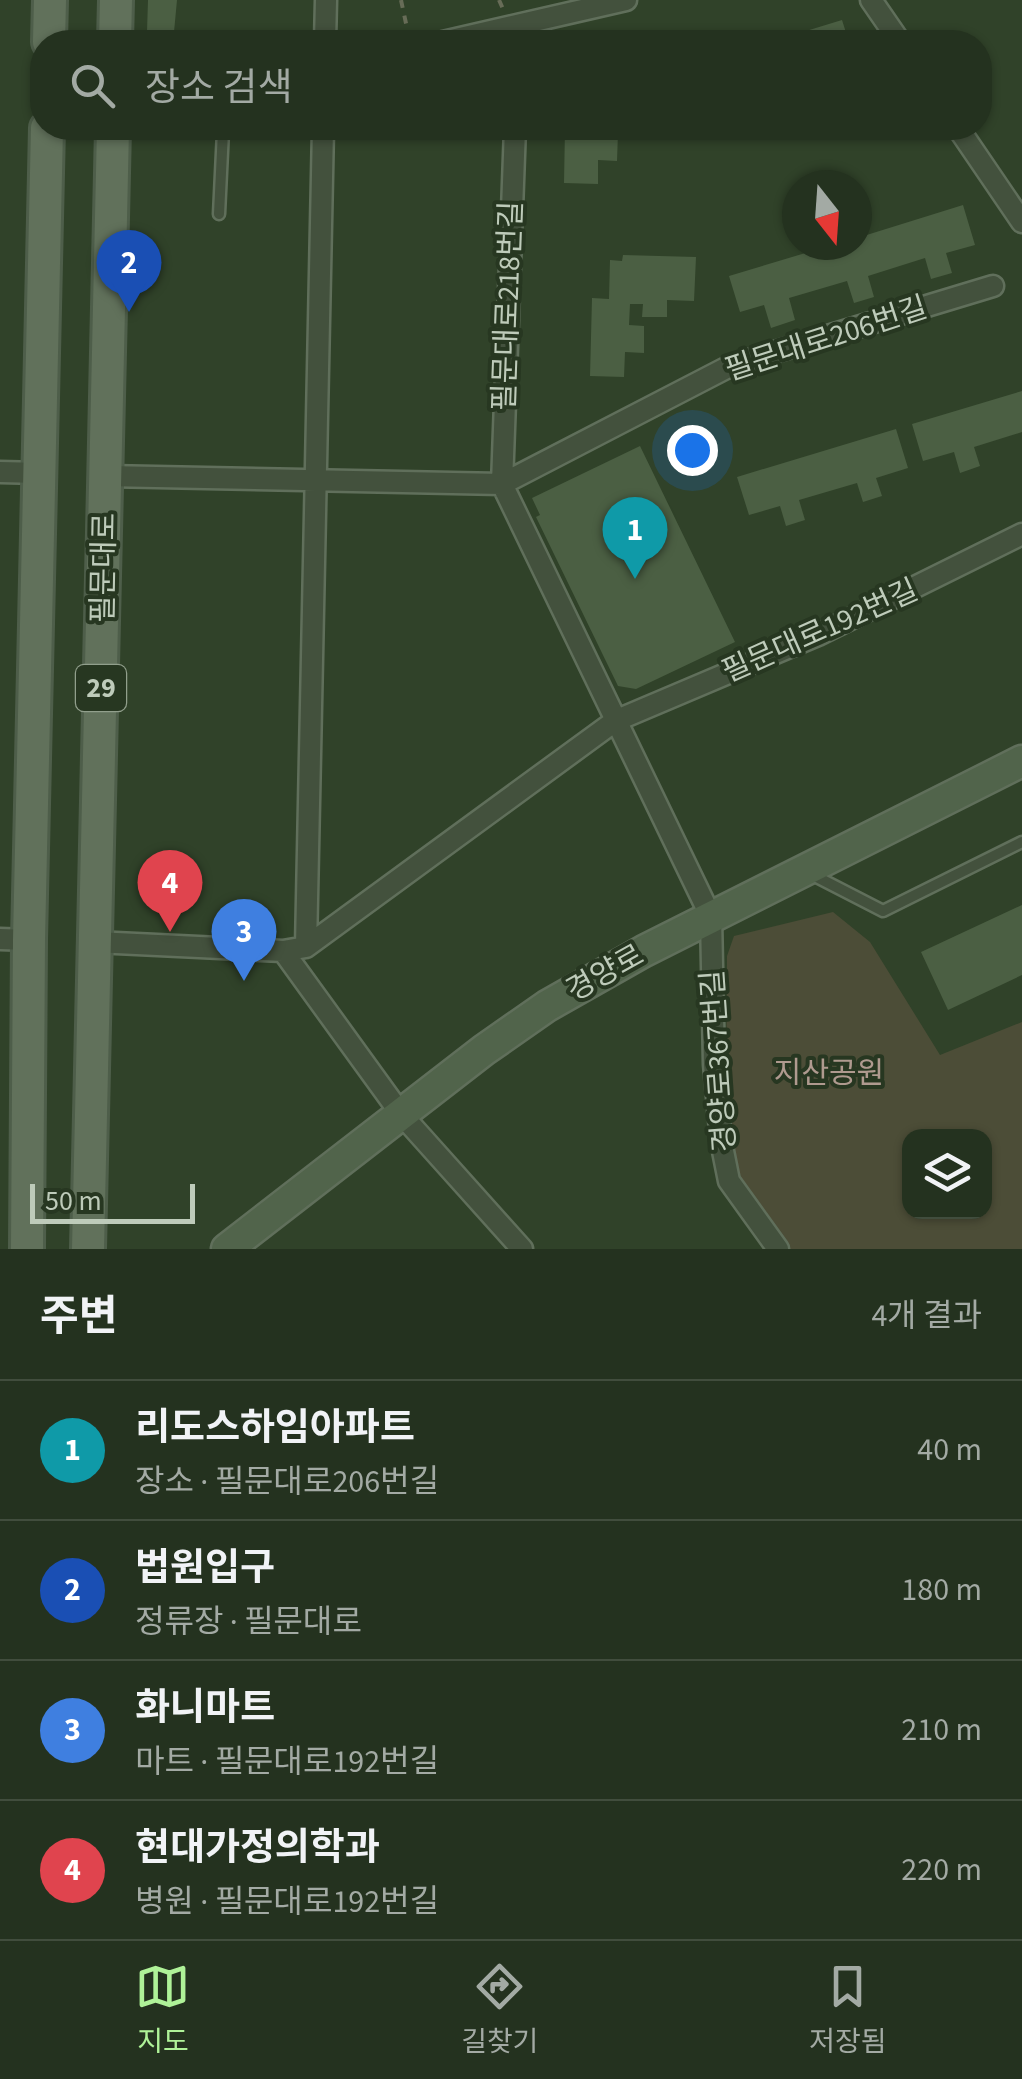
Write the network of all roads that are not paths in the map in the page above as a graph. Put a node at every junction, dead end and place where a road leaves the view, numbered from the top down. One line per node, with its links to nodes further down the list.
1 (50, 0): 6 (main road)
2 (116, 0): 7 (main road)
3 (326, 0): 8 (street)
4 (626, 0): 9 (street)
5 (871, 0): 10 (street)
6 (49, 30)
7 (115, 30)
8 (325, 30)
9 (530, 30)
10 (892, 30)
11 (47, 140): 21 (main road, 29)
12 (113, 140): 22 (main road, 필문대로 / 29)
13 (223, 140): 17 (lane)
14 (323, 140): 23 (street)
15 (515, 140): 24 (street, 필문대로218번길)
16 (966, 140): 18 (street)
17 (219, 214)
18 (1022, 222)
19 (993, 286): 24 (street, 필문대로206번길)
20 (0, 472): 21 (street)
21 (40, 473): 31 (main road, 29)
22 (106, 476): 23 (street, 필문대로206번길); 32 (main road, 필문대로 / 29)
23 (317, 480): 24 (street, 필문대로206번길); 33 (street)
24 (502, 484): 26 (street)
25 (1022, 534): 26 (street, 필문대로192번길)
26 (616, 720): 30 (street); 33 (street, 필문대로192번길)
27 (1022, 761): 29 (street, 경양로)
28 (1022, 842): 29 (lane)
29 (806, 872): 30 (street, 경양로)
30 (711, 918): 35 (street, 경양로); 40 (street, 경양로367번길)
31 (14, 939): 36 (main road, 29)
32 (95, 942): 34 (street, 필문대로192번길); 37 (main road, 필문대로 / 29)
33 (306, 947): 34 (street, 필문대로192번길)
34 (283, 950): 35 (street)
35 (401, 1114): 38 (street, 경양로); 39 (street)
36 (27, 1249)
37 (88, 1249)
38 (228, 1249)
39 (522, 1249)
40 (778, 1249)

